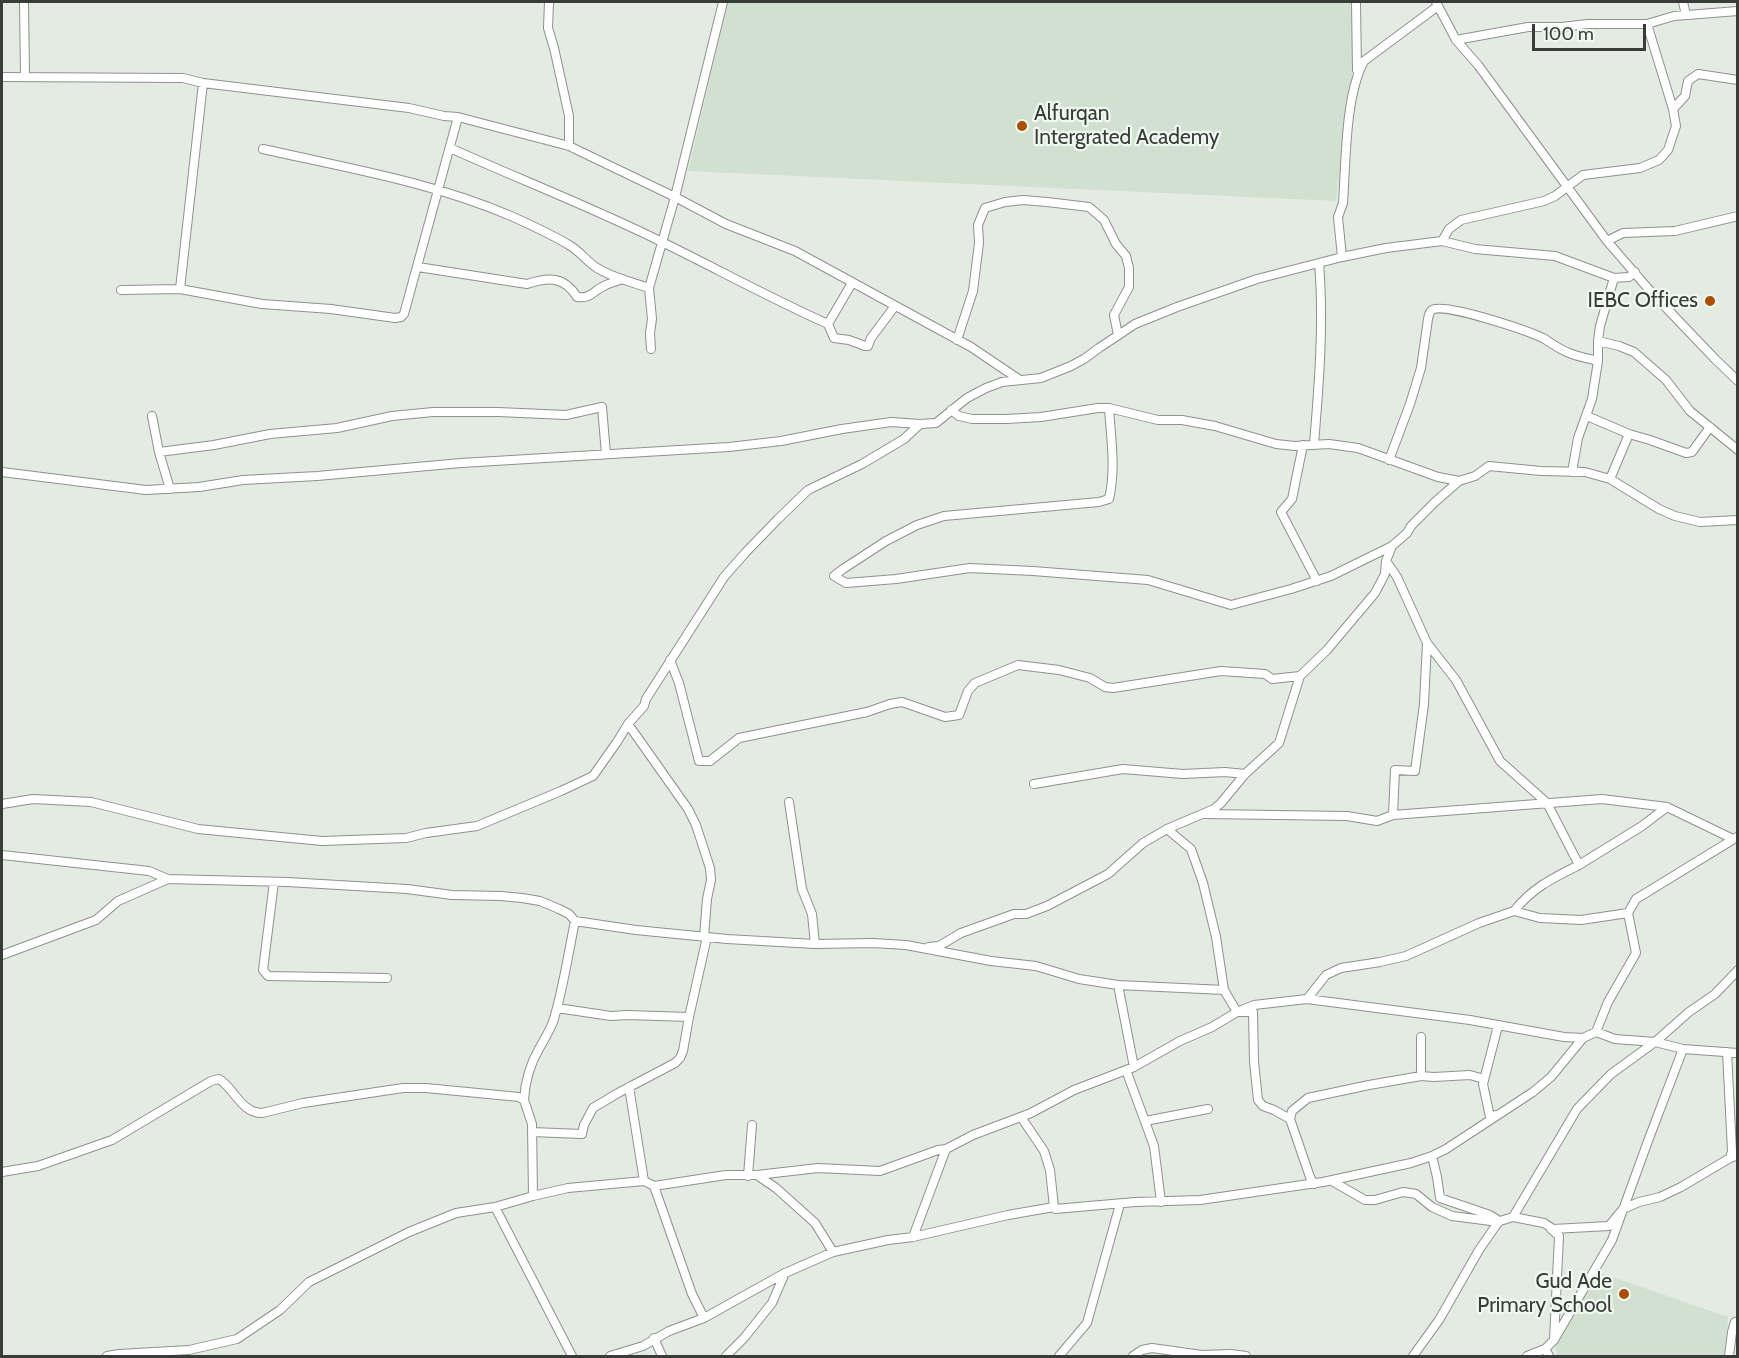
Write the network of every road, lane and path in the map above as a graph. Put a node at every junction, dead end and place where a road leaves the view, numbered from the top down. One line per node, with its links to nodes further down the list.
1 (24, 2): 12 (street)
2 (549, 2): 18 (street)
3 (723, 2): 23 (street)
4 (1356, 2): 11 (street)
5 (1683, 2): 8 (street)
6 (1437, 4): 10 (street); 11 (street)
7 (1737, 11): 8 (street)
8 (1686, 15): 9 (street)
9 (1647, 24): 10 (street); 16 (street)
10 (1456, 40): 21 (street)
11 (1357, 73): 28 (street)
12 (25, 76): 13 (street); 15 (street)
13 (2, 77)
14 (1737, 80): 16 (street)
15 (203, 82): 17 (street); 37 (street)
16 (1673, 109): 21 (street)
17 (458, 117): 18 (street); 19 (street)
18 (568, 146): 23 (street)
19 (450, 148): 22 (street); 27 (street)
20 (263, 149): 22 (street)
21 (1568, 186): 25 (street); 26 (street)
22 (437, 189): 30 (street); 33 (street)
23 (675, 197): 27 (street); 34 (street)
24 (1737, 216): 26 (street)
25 (1442, 241): 28 (street); 32 (street)
26 (1607, 241): 31 (street)
27 (662, 242): 35 (street); 39 (street)
28 (1342, 257): 29 (street)
29 (1319, 263): 40 (street); 54 (street)
30 (418, 267): 33 (street); 37 (street)
31 (1635, 272): 32 (street); 46 (street)
32 (1614, 278): 42 (street)
33 (623, 279): 35 (street)
34 (852, 283): 38 (street); 39 (street)
35 (649, 288): 43 (street)
36 (122, 290): 37 (street)
37 (180, 290)
38 (895, 306): 39 (street); 41 (street)
39 (828, 324)
40 (1118, 335): 41 (street); 45 (street)
41 (957, 340): 45 (street)
42 (1598, 341): 44 (street); 52 (street)
43 (651, 349)
44 (1599, 361): 50 (street); 59 (street)
45 (1020, 380): 48 (street)
46 (1737, 381)
47 (1109, 408): 48 (street); 55 (street); 68 (street)
48 (951, 410): 51 (street)
49 (152, 416): 57 (street)
50 (1587, 416): 53 (street); 61 (street)
51 (920, 424): 58 (street); 70 (street)
52 (1710, 427): 53 (street); 56 (street)
53 (1629, 434): 62 (street)
54 (1314, 444): 55 (street); 59 (street)
55 (1302, 446): 68 (street)
56 (1737, 450)
57 (159, 452): 58 (street); 64 (street)
58 (606, 454): 64 (street)
59 (1389, 460): 63 (street)
60 (2, 472): 64 (street)
61 (1572, 472): 62 (street); 63 (street)
62 (1610, 479): 65 (street)
63 (1459, 481): 66 (street)
64 (170, 489)
65 (1737, 520)
66 (1392, 546): 67 (street); 68 (street)
67 (1386, 561): 69 (street); 71 (street)
68 (1317, 581)
69 (1427, 643): 77 (street); 80 (street)
70 (670, 660): 71 (street); 72 (street)
71 (1300, 676): 73 (street)
72 (628, 724): 76 (street); 90 (street)
73 (1245, 774): 74 (street); 79 (street)
74 (1034, 784)
75 (789, 802): 91 (street)
76 (2, 804)
77 (1547, 804): 78 (street); 80 (street); 84 (street)
78 (1667, 807): 82 (street); 84 (street)
79 (1201, 814): 80 (street); 81 (street)
80 (1393, 815)
81 (1167, 829): 92 (street); 97 (street)
82 (1735, 838): 88 (street)
83 (2, 855): 85 (street)
84 (1579, 865): 87 (street)
85 (168, 879): 86 (street); 93 (street)
86 (274, 882): 89 (street); 95 (street)
87 (1514, 911): 88 (street); 98 (street)
88 (1628, 913): 103 (street)
89 (575, 921): 90 (street); 99 (street)
90 (705, 937): 91 (street); 101 (street)
91 (815, 944): 92 (street)
92 (924, 948): 96 (street)
93 (2, 956)
94 (1737, 970): 106 (street)
95 (387, 978)
96 (1118, 986): 97 (street); 110 (street)
97 (1224, 990): 100 (street)
98 (1307, 999): 100 (street); 102 (street)
99 (557, 1008): 101 (street); 114 (street)
100 (1237, 1012): 110 (street); 118 (street)
101 (689, 1017): 113 (street)
102 (1497, 1026): 105 (street); 112 (street)
103 (1596, 1032): 105 (street); 106 (street)
104 (1421, 1036): 111 (street)
105 (1583, 1038): 116 (street)
106 (1655, 1042): 107 (street); 136 (street)
107 (1683, 1049): 108 (street); 135 (street)
108 (1727, 1052): 109 (street); 124 (street)
109 (1737, 1053)
110 (1130, 1068): 117 (street); 119 (street)
111 (1421, 1076): 112 (street); 118 (street)
112 (1484, 1078): 116 (street)
113 (629, 1087): 121 (street); 127 (street)
114 (525, 1100): 121 (street); 125 (street)
115 (1208, 1109): 119 (street)
116 (1497, 1115): 123 (street)
117 (1021, 1117): 122 (street); 134 (street)
118 (1290, 1119): 128 (street)
119 (1145, 1121): 131 (street)
120 (752, 1125): 126 (street)
121 (532, 1132): 130 (street)
122 (946, 1149): 126 (street); 139 (street)
123 (1432, 1156): 128 (street); 137 (street)
124 (1734, 1157): 135 (street)
125 (2, 1172)
126 (752, 1176): 129 (street); 140 (street)
127 (644, 1180): 129 (street); 130 (street)
128 (1327, 1181): 131 (street); 137 (street)
129 (654, 1186): 142 (street)
130 (532, 1196): 133 (street)
131 (1161, 1202): 132 (street)
132 (1120, 1204): 134 (street); 152 (street)
133 (495, 1207): 147 (street); 148 (street)
134 (1054, 1207): 139 (street)
135 (1623, 1209): 138 (street); 145 (street)
136 (1513, 1217): 137 (street); 138 (street)
137 (1498, 1223): 155 (street)
138 (1544, 1223): 145 (street)
139 (913, 1237): 140 (street)
140 (833, 1252): 141 (street)
141 (785, 1273): 142 (street); 151 (street)
142 (704, 1318): 144 (street)
143 (1737, 1322): 157 (street)
144 (654, 1338): 149 (street); 150 (street)
145 (1554, 1340): 146 (street)
146 (1547, 1353): 156 (street)
147 (107, 1356)
148 (572, 1356)
149 (610, 1356)
150 (662, 1356)
151 (726, 1356)
152 (1059, 1356)
153 (1133, 1356): 154 (street)
154 (1246, 1356)
155 (1413, 1356)
156 (1527, 1356)
157 (1729, 1356)

